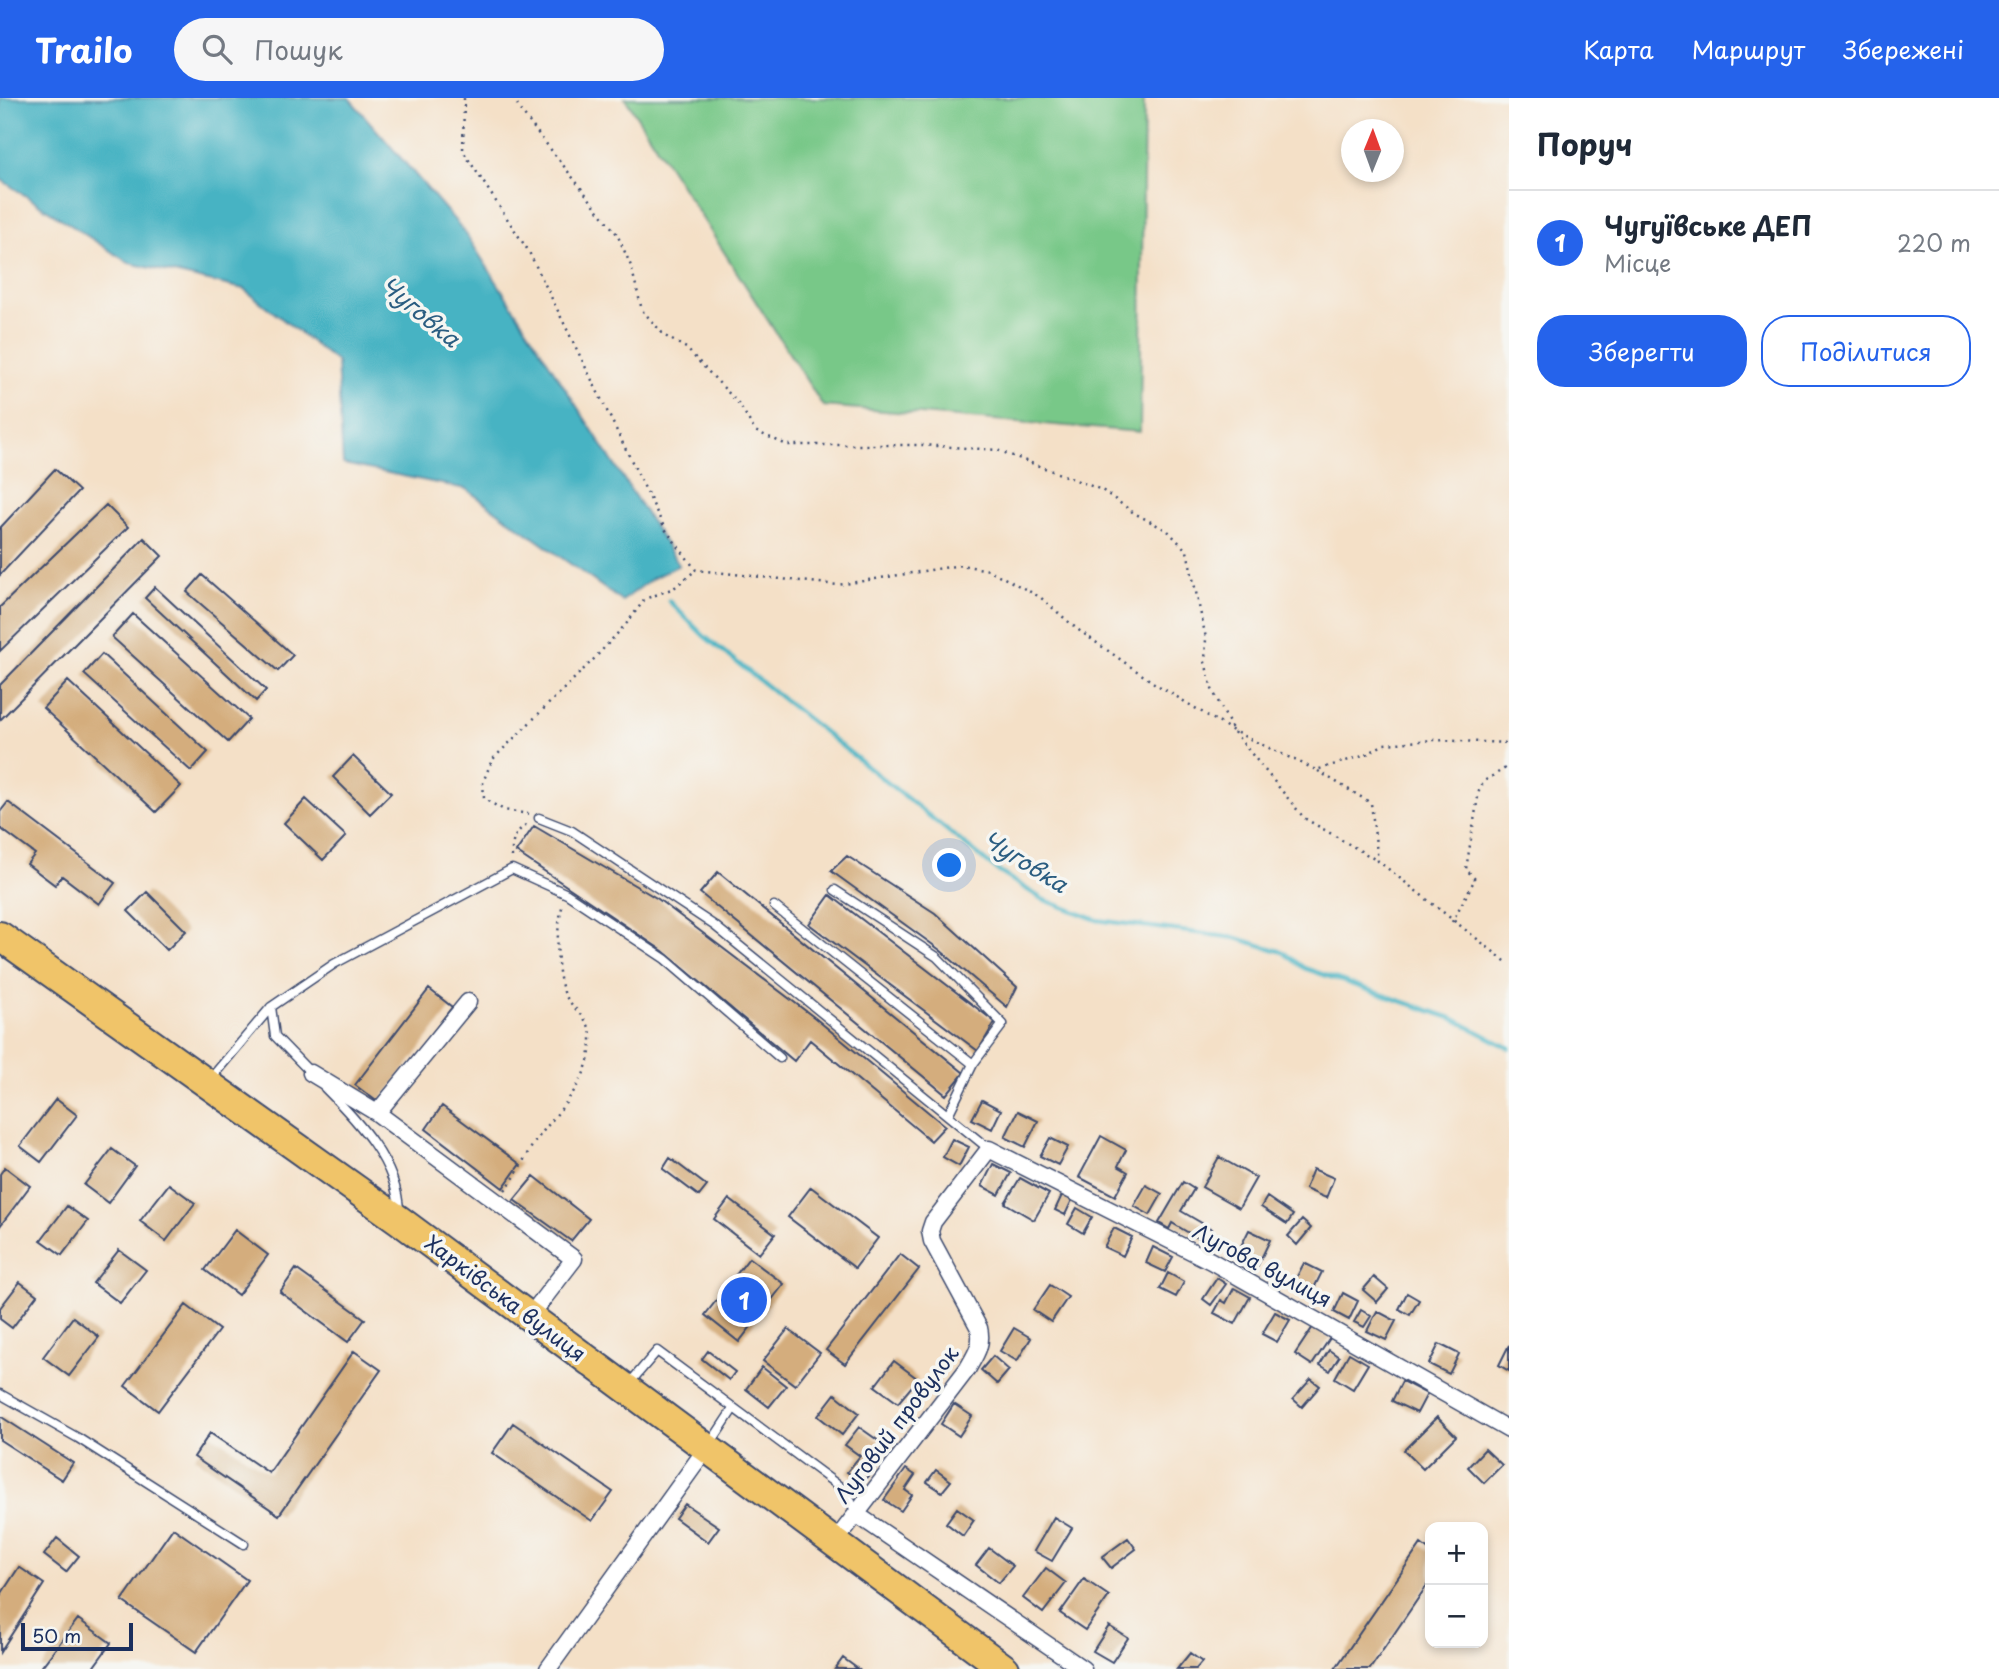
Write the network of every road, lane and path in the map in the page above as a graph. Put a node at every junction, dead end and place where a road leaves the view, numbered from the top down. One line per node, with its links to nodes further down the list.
1 (464, 98): 3 (path)
2 (514, 98): 4 (path)
3 (696, 570): 4 (path); 8 (path)
4 (1233, 731): 7 (path); 9 (path)
5 (1509, 743): 7 (path)
6 (1509, 766): 14 (path)
7 (1316, 770): 9 (path)
8 (538, 818): 10 (path); 24 (lane)
9 (1378, 861): 14 (path)
10 (512, 869): 12 (lane); 18 (lane)
11 (835, 890): 20 (lane)
12 (567, 894): 19 (lane); 26 (path)
13 (774, 906): 20 (lane)
14 (1452, 922): 16 (path)
15 (0, 936): 22 (highway, Харківська вулиця)
16 (1509, 964)
17 (468, 1002): 23 (street)
18 (271, 1007): 21 (lane); 22 (lane)
19 (780, 1058)
20 (973, 1064): 24 (lane)
21 (311, 1073): 23 (street); 27 (lane)
22 (206, 1083): 27 (highway, Харківська вулиця)
23 (377, 1113): 26 (street)
24 (948, 1115): 25 (lane)
25 (989, 1149): 32 (street, Лугова вулиця); 34 (street, Луговий провулок)
26 (496, 1201): 28 (street)
27 (399, 1220): 28 (highway, Харківська вулиця)
28 (530, 1316): 29 (highway, Харківська вулиця)
29 (625, 1389): 31 (lane); 33 (highway, Харківська вулиця)
30 (0, 1394): 36 (lane)
31 (733, 1409): 33 (lane); 34 (lane)
32 (1509, 1430)
33 (706, 1449): 35 (highway, Харківська вулиця); 37 (street)
34 (856, 1514): 35 (street, Луговий провулок); 39 (street)
35 (834, 1543): 38 (highway, Харківська вулиця)
36 (244, 1544)
37 (548, 1669)
38 (1006, 1669)
39 (1083, 1669)

